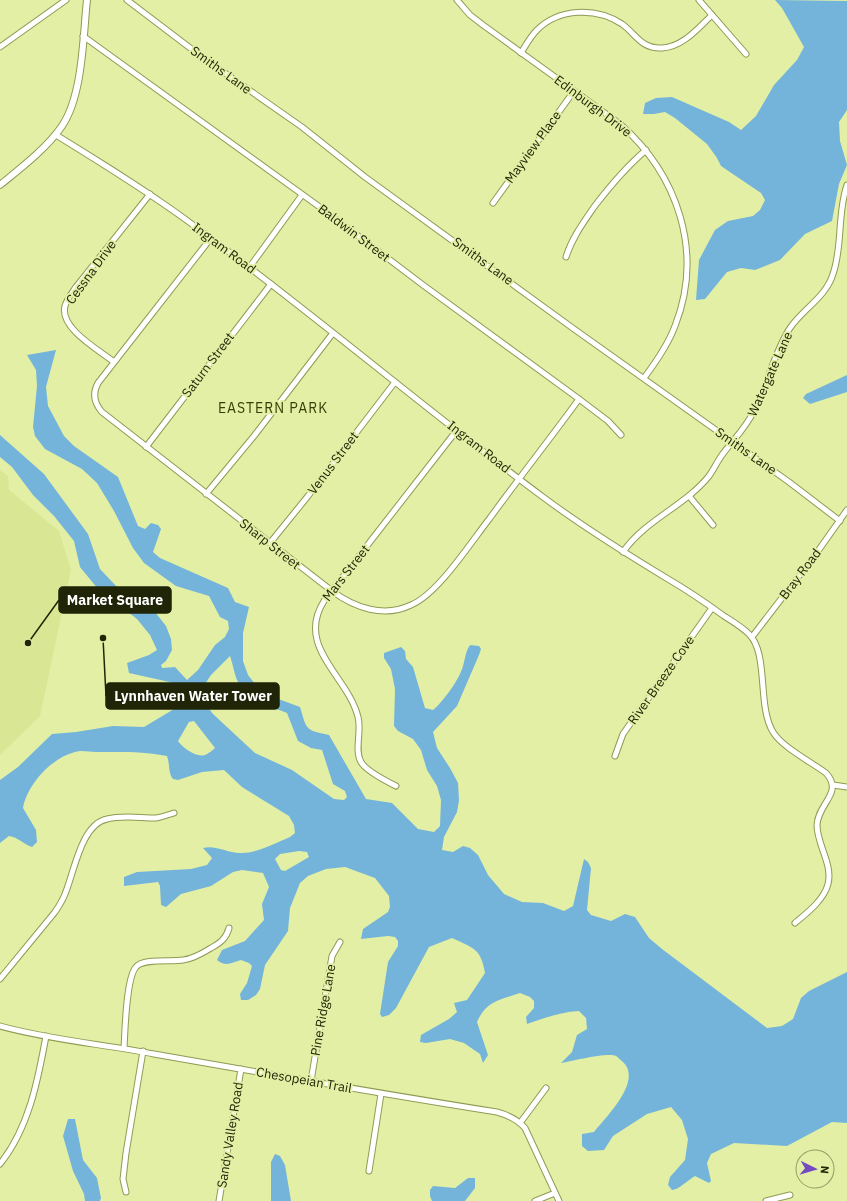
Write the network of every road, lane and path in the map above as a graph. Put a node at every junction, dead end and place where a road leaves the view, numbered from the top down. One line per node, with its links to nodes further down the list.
1 (66, 0): 9 (street)
2 (83, 0): 3 (street)
3 (87, 0): 8 (street)
4 (127, 0): 26 (street, Smiths Lane)
5 (457, 0): 10 (street, Edinburgh Drive)
6 (699, 0): 7 (street)
7 (712, 15): 10 (street); 11 (street)
8 (83, 36): 13 (street); 18 (street, Baldwin Street)
9 (0, 47)
10 (521, 53): 12 (street, Edinburgh Drive)
11 (746, 54)
12 (574, 91): 14 (street, Edinburgh Drive); 19 (street, Mayview Place)
13 (56, 135): 15 (street); 17 (street, Ingram Road)
14 (646, 150): 21 (street); 26 (street, Edinburgh Drive)
15 (0, 185)
16 (847, 185): 31 (street, Watergate Lane)
17 (150, 194): 20 (street, Ingram Road); 25 (street, Cessna Drive)
18 (302, 195): 22 (street); 28 (street, Baldwin Street)
19 (493, 203)
20 (211, 238): 22 (street, Ingram Road); 25 (street, Sharp Street)
21 (566, 258)
22 (249, 268): 23 (street, Ingram Road)
23 (271, 284): 24 (street, Ingram Road); 32 (street, Saturn Street)
24 (333, 333): 27 (street, Ingram Road); 34 (street)
25 (114, 362): 32 (street, Sharp Street)
26 (644, 378): 31 (street, Smiths Lane)
27 (395, 382): 29 (street, Ingram Road); 39 (street, Venus Street)
28 (579, 399): 30 (street, Baldwin Street); 33 (street, Sharp Street)
29 (457, 430): 33 (street, Ingram Road); 41 (street, Mars Street)
30 (621, 435)
31 (733, 442): 35 (street, Watergate Lane); 37 (street, Smiths Lane)
32 (146, 446): 34 (street, Sharp Street)
33 (520, 479): 40 (street, Ingram Road); 41 (street, Sharp Street)
34 (206, 494): 39 (street, Sharp Street)
35 (688, 496): 38 (street); 40 (street, Watergate Lane)
36 (847, 510): 37 (street, Bray Road)
37 (840, 521): 43 (street, Bray Road)
38 (713, 525)
39 (270, 542): 41 (street, Sharp Street)
40 (623, 552): 42 (street, Ingram Road)
41 (332, 591): 46 (street, Mars Street)
42 (712, 608): 43 (street, Ingram Road); 44 (street, River Breeze Cove)
43 (752, 637): 45 (street)
44 (615, 756)
45 (833, 784): 47 (street); 50 (street)
46 (396, 786)
47 (847, 787)
48 (174, 813): 51 (street)
49 (36, 923): 51 (street)
50 (794, 923)
51 (42, 928): 54 (street)
52 (229, 928): 57 (street)
53 (340, 942): 60 (street, Pine Ridge Lane)
54 (0, 979)
55 (0, 1026): 56 (street, Chesopeian Trail)
56 (46, 1036): 57 (street, Chesopeian Trail); 64 (street)
57 (124, 1048): 58 (street, Chesopeian Trail)
58 (143, 1052): 59 (street, Chesopeian Trail); 66 (street)
59 (241, 1069): 60 (street, Chesopeian Trail); 69 (street, Sandy Valley Road)
60 (311, 1081): 62 (street, Chesopeian Trail)
61 (546, 1088): 63 (street)
62 (381, 1094): 63 (street, Chesopeian Trail); 65 (street)
63 (520, 1123): 67 (street, Chesopeian Trail)
64 (0, 1164)
65 (369, 1172)
66 (126, 1192)
67 (555, 1193): 70 (street); 71 (street, Chesopeian Trail)
68 (790, 1195): 72 (street)
69 (219, 1201)
70 (534, 1201)
71 (559, 1201)
72 (766, 1201)

